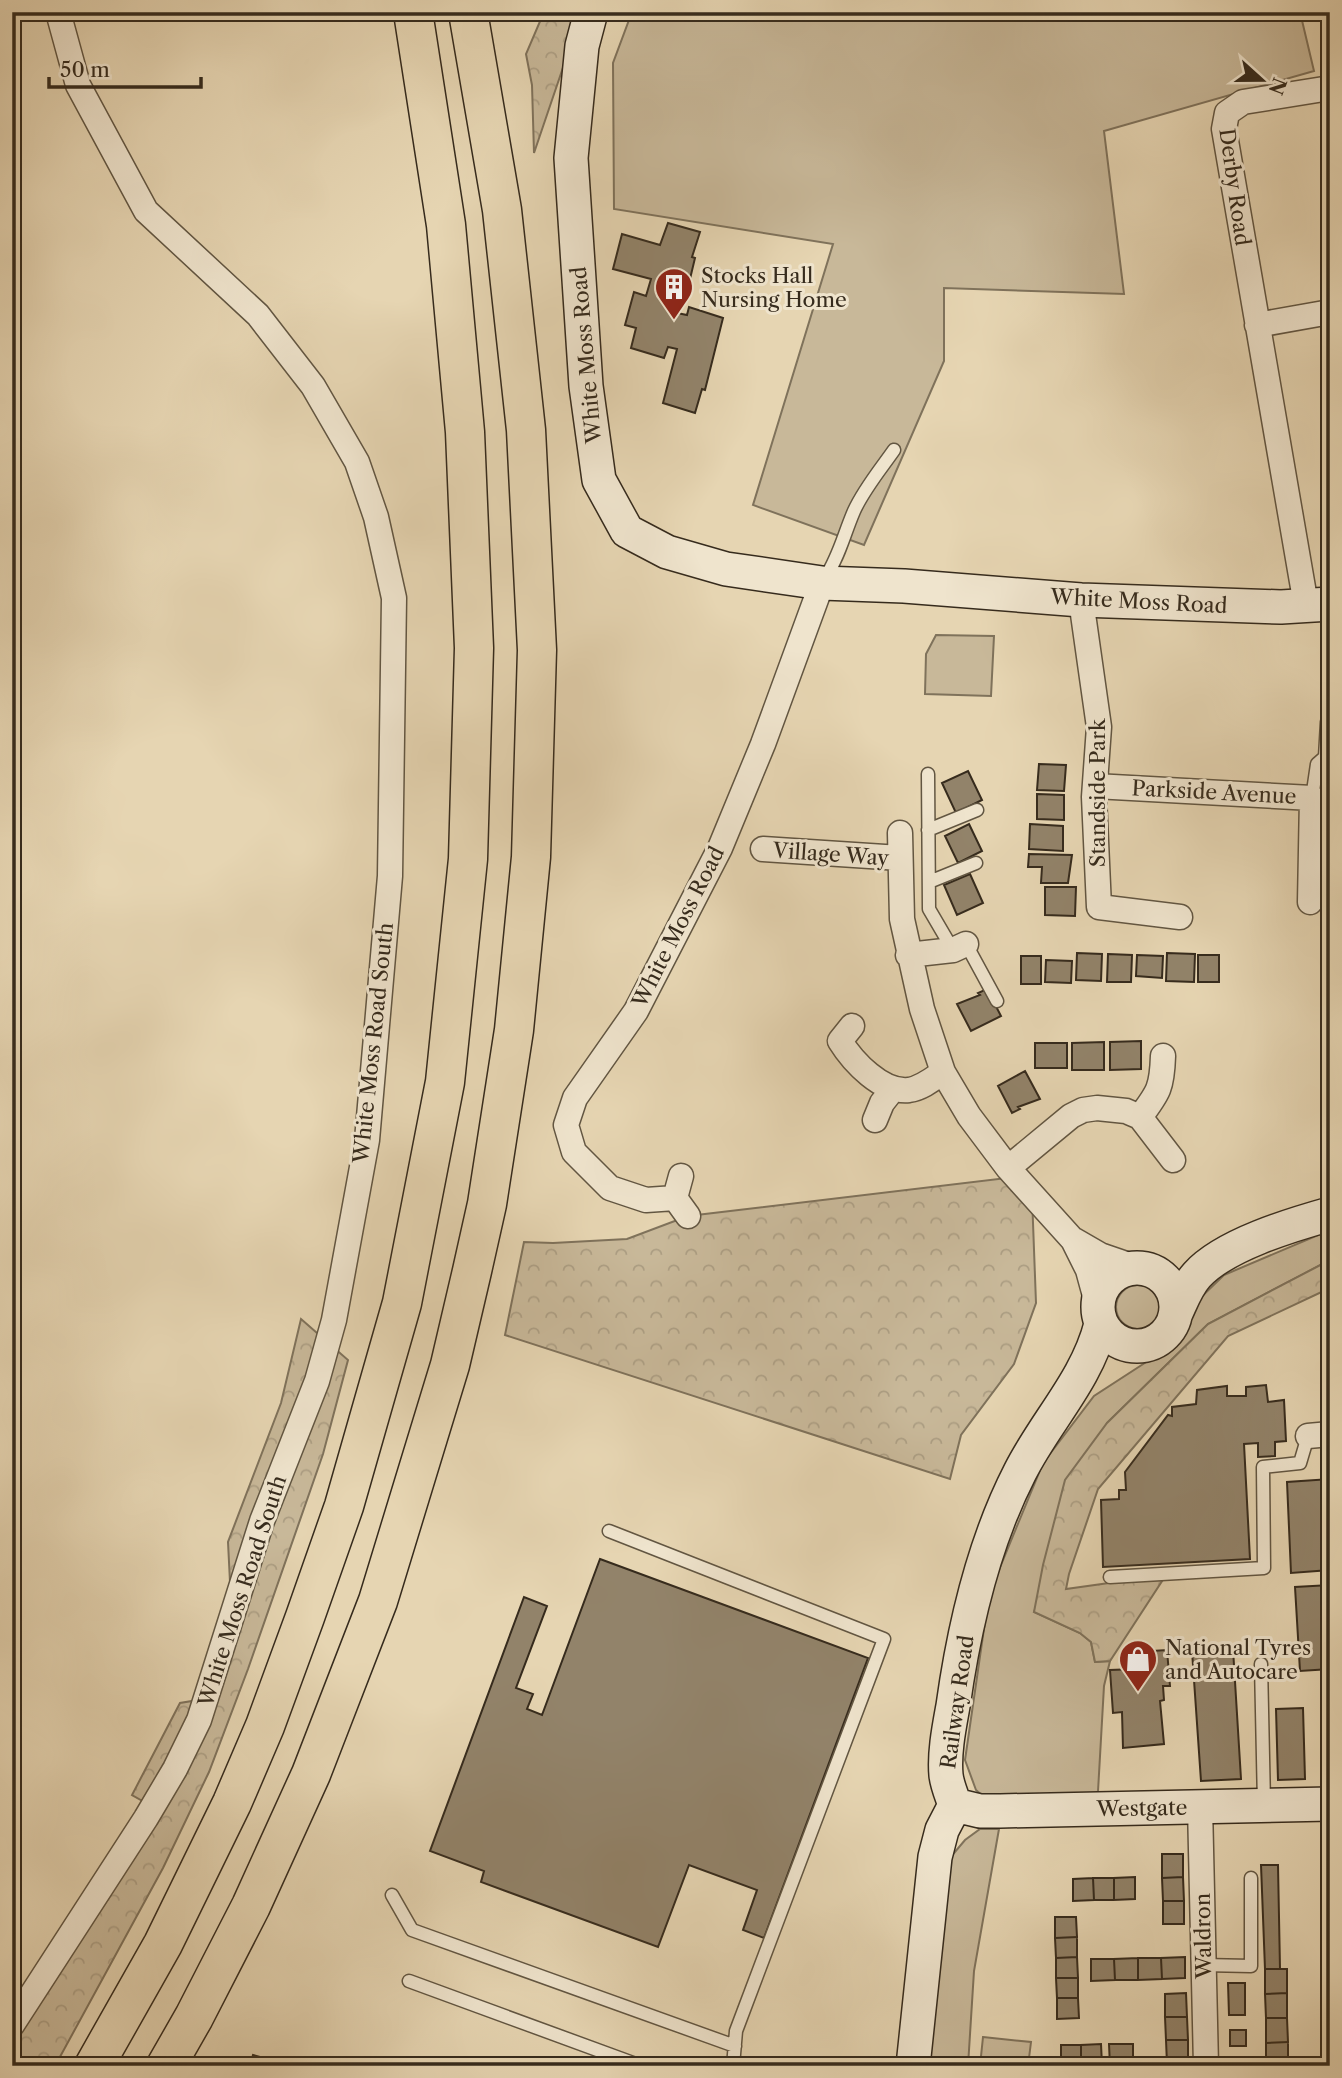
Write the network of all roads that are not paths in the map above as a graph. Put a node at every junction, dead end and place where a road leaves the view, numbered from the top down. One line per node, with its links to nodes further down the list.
1 (58, 12): 57 (street, White Moss Road South)
2 (413, 12): 59 (highway)
3 (468, 12): 60 (highway)
4 (591, 12): 9 (street, White Moss Road)
5 (1330, 88): 7 (street, Derby Road)
6 (1330, 312): 7 (street)
7 (1257, 325): 11 (street, Derby Road)
8 (894, 450): 9 (lane)
9 (822, 583): 10 (street, White Moss Road); 36 (street, White Moss Road)
10 (1081, 600): 11 (street, White Moss Road); 14 (street, Standside Park)
11 (1318, 605)
12 (1326, 722): 15 (lane)
13 (928, 774): 17 (lane)
14 (1095, 786): 15 (street, Parkside Avenue); 24 (street, Standside Park)
15 (1312, 798): 23 (street, Parkside Avenue)
16 (977, 810): 17 (lane)
17 (928, 830): 22 (lane)
18 (900, 833): 20 (street)
19 (763, 849): 20 (street, Village Way)
20 (900, 858): 26 (street)
21 (976, 863): 22 (lane)
22 (929, 882): 25 (lane)
23 (1310, 902)
24 (1180, 917)
25 (960, 947): 26 (street); 27 (lane)
26 (908, 955): 30 (street)
27 (997, 1000)
28 (838, 1036): 31 (street)
29 (1163, 1056): 32 (street)
30 (943, 1072): 31 (street); 35 (street)
31 (893, 1089): 33 (street)
32 (1140, 1117): 34 (street); 35 (street)
33 (875, 1120)
34 (1174, 1160)
35 (1008, 1168): 38 (street)
36 (682, 1197)
37 (1330, 1214): 39 (street)
38 (1073, 1240): 40 (street); 42 (street)
39 (1224, 1255): 40 (street); 41 (street)
40 (1142, 1268): 41 (street); 42 (street)
41 (1176, 1313): 43 (street)
42 (1099, 1314): 43 (street); 44 (street, Railway Road)
43 (1140, 1346): 44 (street, Railway Road)
44 (1067, 1397): 51 (street, Railway Road)
45 (1319, 1435): 47 (lane)
46 (609, 1531): 58 (lane)
47 (1110, 1577)
48 (1261, 1664): 49 (lane)
49 (1264, 1804): 50 (street, Westgate); 52 (street, Westgate)
50 (1330, 1804)
51 (955, 1805): 52 (street, Westgate); 63 (street)
52 (1200, 1806): 55 (street, Waldron)
53 (1251, 1878): 55 (lane)
54 (391, 1895): 58 (lane)
55 (1203, 1965): 64 (street, Waldron)
56 (409, 1981): 61 (lane)
57 (12, 2025)
58 (735, 2046): 62 (lane)
59 (94, 2066)
60 (166, 2066)
61 (641, 2066)
62 (733, 2066)
63 (914, 2066)
64 (1206, 2066)

